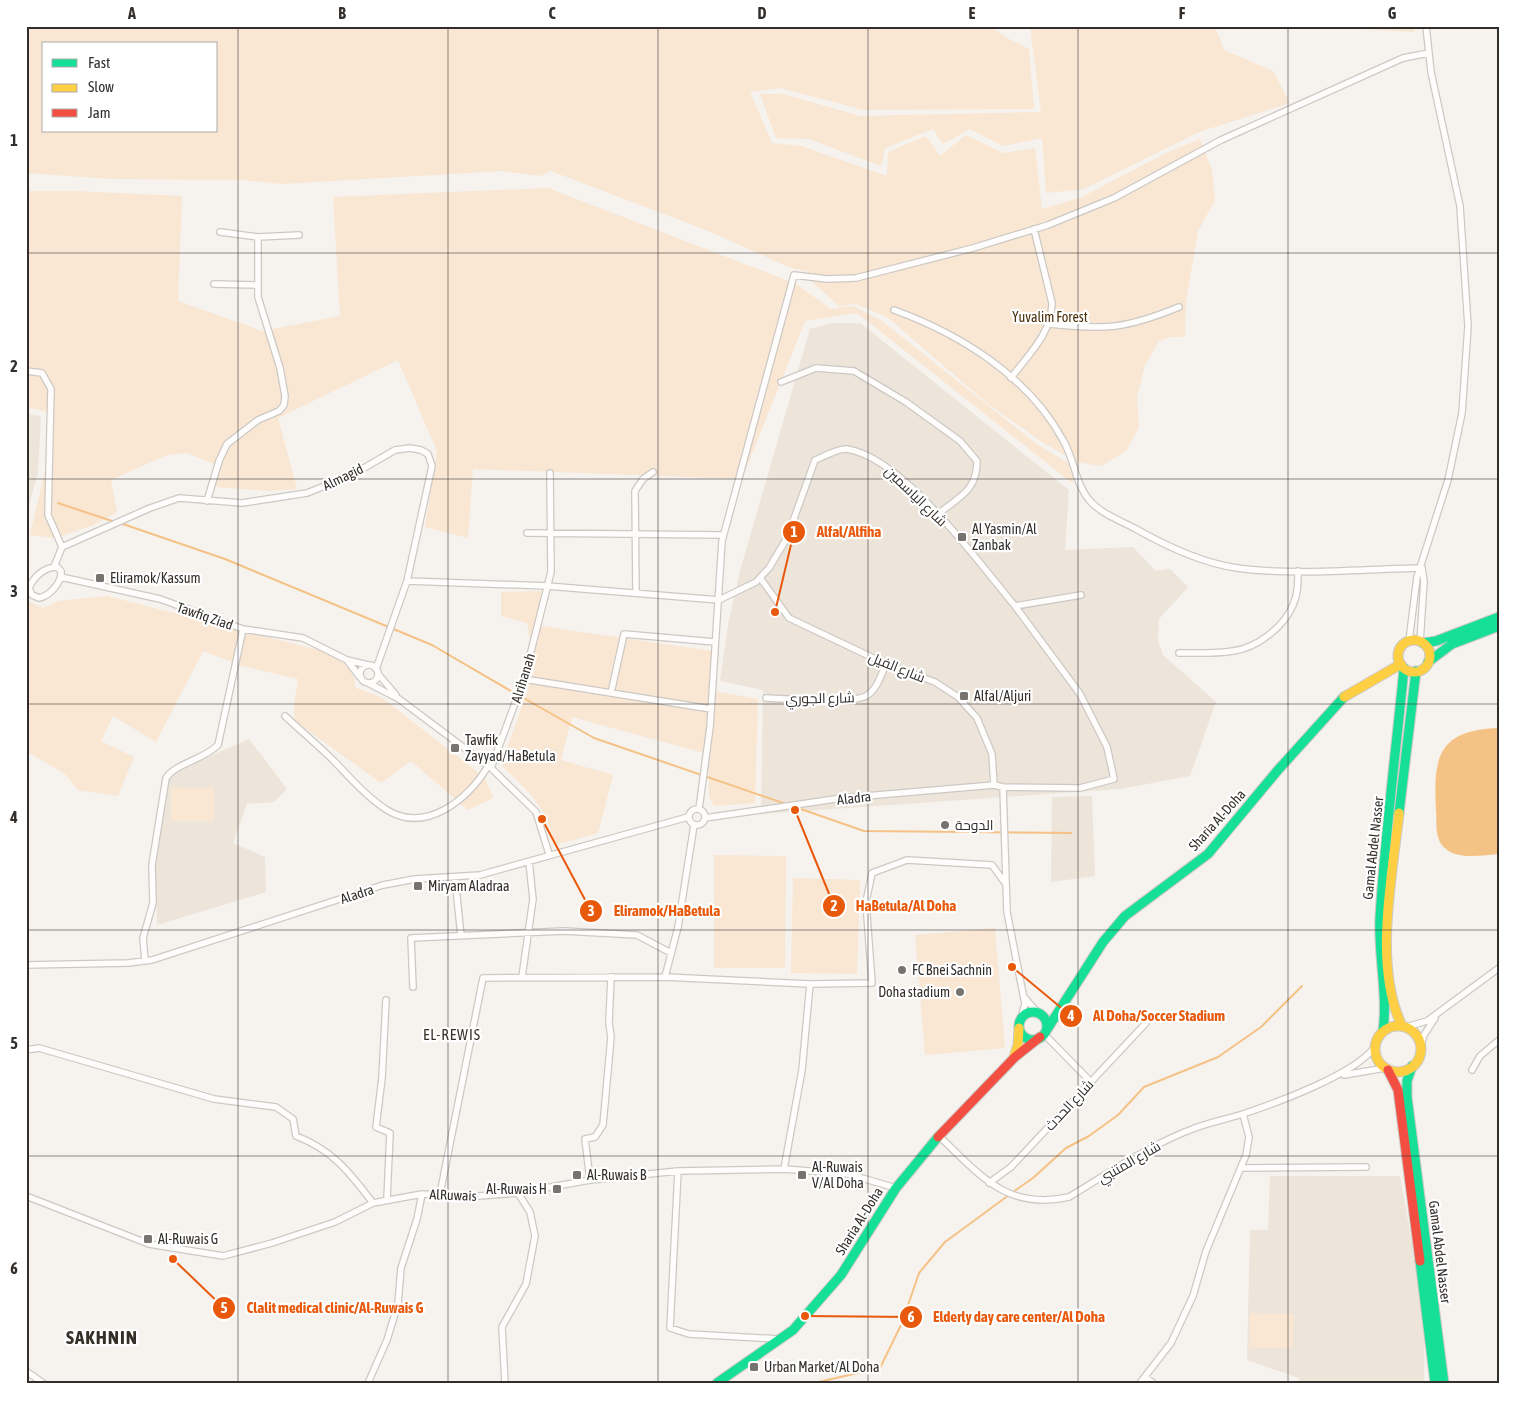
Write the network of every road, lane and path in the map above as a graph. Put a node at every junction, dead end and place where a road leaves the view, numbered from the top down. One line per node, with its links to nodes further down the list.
1 (1426, 26): 2 (street)
2 (1429, 53): 3 (street); 25 (street)
3 (1034, 229): 11 (street); 22 (street)
4 (220, 232): 6 (street)
5 (299, 235): 6 (street)
6 (258, 237): 8 (street)
7 (214, 284): 8 (street)
8 (257, 285): 17 (street)
9 (1179, 307): 11 (street)
10 (894, 310): 13 (street)
11 (1049, 324): 13 (street)
12 (26, 371): 23 (street)
13 (1011, 378): 26 (street)
14 (781, 382): 18 (street)
15 (653, 472): 21 (street)
16 (550, 473): 20 (street, Alrihanah)
17 (208, 501): 23 (street, Almagid); 29 (street, Almagid)
18 (938, 514): 28 (street, شارع الياسمين); 35 (street, شارع الياسمين)
19 (527, 533): 20 (street)
20 (551, 533): 21 (street); 30 (street, Alrihanah)
21 (634, 534): 22 (street); 32 (street)
22 (723, 535): 34 (street)
23 (62, 547): 24 (street)
24 (54, 567): 27 (street); 31 (street)
25 (1422, 568): 26 (street); 39 (street); 41 (street)
26 (1298, 571): 42 (street)
27 (61, 576): 31 (street); 38 (street, Tawfiq Ziad)
28 (761, 579): 34 (street); 45 (street, شارع الفيل)
29 (407, 581): 30 (street); 49 (street, Almagid)
30 (547, 586): 32 (street); 51 (street, Alrihanah)
31 (28, 588)
32 (636, 593): 34 (street)
33 (1081, 595): 35 (street)
34 (719, 600): 40 (street)
35 (1015, 606): 60 (street, شارع الياسمين)
36 (1499, 618): 41 (street)
37 (1499, 626): 44 (street)
38 (243, 628): 43 (street, Tawfiq Ziad); 72 (street)
39 (1408, 641): 41 (street); 47 (street)
40 (715, 642): 53 (street); 56 (street)
41 (1421, 642): 44 (street)
42 (1178, 654)
43 (347, 660): 46 (street); 50 (street)
44 (1428, 662): 48 (street)
45 (886, 664): 54 (street, شارع الجوري); 59 (street, شارع الفيل)
46 (368, 665): 49 (street); 50 (street)
47 (1402, 666): 48 (street); 82 (street, Sharia Al-Doha); 88 (street, Gamal Abdel Nasser)
48 (1416, 671): 87 (street, Gamal Abdel Nasser)
49 (377, 672): 52 (street); 55 (street)
50 (360, 678): 52 (street)
51 (524, 679): 53 (street); 58 (street, Alrihanah)
52 (368, 683): 55 (street)
53 (611, 693): 56 (street)
54 (766, 698)
55 (399, 699): 58 (street)
56 (711, 709): 61 (street)
57 (285, 716): 58 (street, Alrihanah)
58 (490, 767): 65 (street)
59 (994, 785): 60 (street, Aladra); 63 (street, Aladra)
60 (1004, 787): 68 (street)
61 (699, 808): 62 (street); 63 (street)
62 (688, 816): 64 (street); 65 (street, Aladra)
63 (705, 818): 64 (street)
64 (694, 825): 71 (street)
65 (549, 854): 66 (street, Aladra)
66 (529, 862): 67 (street, Aladra); 69 (street)
67 (455, 878): 70 (street); 72 (street, Aladra)
68 (1005, 883): 78 (street); 80 (street)
69 (529, 934): 70 (street); 71 (street); 75 (street)
70 (461, 936): 79 (street)
71 (671, 953): 77 (street)
72 (145, 961): 73 (street, Aladra)
73 (26, 965)
74 (1498, 970): 83 (street)
75 (522, 977): 76 (street); 110 (street)
76 (611, 977): 77 (street); 106 (street)
77 (665, 977): 78 (street)
78 (810, 984): 104 (street)
79 (413, 987)
80 (1024, 994): 84 (street); 86 (street)
81 (386, 1000): 113 (street)
82 (1064, 1004): 84 (street, Sharia Al-Doha); 89 (street, Sharia Al-Doha)
83 (1442, 1011): 87 (street); 91 (street)
84 (1040, 1014): 86 (street); 89 (street)
85 (1146, 1023): 99 (street, شارع الحدث)
86 (1020, 1024): 89 (street); 94 (street)
87 (1404, 1027): 88 (street); 91 (street)
88 (1384, 1030): 92 (street)
89 (1043, 1034): 94 (street, Sharia Al-Doha); 99 (street)
90 (1499, 1040): 97 (street)
91 (1421, 1045): 95 (street)
92 (1374, 1048): 96 (street); 98 (street)
93 (26, 1050): 114 (street)
94 (1013, 1059): 101 (street, Sharia Al-Doha)
95 (1412, 1066): 96 (street); 125 (street, Gamal Abdel Nasser)
96 (1387, 1069): 98 (street); 124 (street, Gamal Abdel Nasser)
97 (1472, 1070)
98 (1334, 1077): 100 (street, شارع المتنبي)
99 (1090, 1082): 107 (street, شارع الحدث)
100 (1243, 1114): 103 (street); 107 (street, شارع المتنبي)
101 (939, 1136): 107 (street, شارع المتنبي); 108 (street, Sharia Al-Doha)
102 (1366, 1167): 103 (street)
103 (1242, 1168): 117 (street)
104 (784, 1169): 105 (street, AlRuwais); 108 (street, AlRuwais)
105 (678, 1171): 106 (street, AlRuwais); 115 (street)
106 (590, 1180): 111 (street, AlRuwais)
107 (990, 1183)
108 (896, 1188): 115 (street, Sharia Al-Doha)
109 (422, 1194): 110 (street, AlRuwais); 113 (street, AlRuwais); 119 (street)
110 (440, 1194): 111 (street, AlRuwais)
111 (518, 1194): 120 (street)
112 (26, 1196): 114 (street, AlRuwais)
113 (387, 1199): 114 (street, AlRuwais)
114 (373, 1203)
115 (780, 1339): 121 (street, Sharia Al-Doha)
116 (26, 1371): 118 (street)
117 (1145, 1377): 122 (street); 123 (street)
118 (42, 1383)
119 (368, 1383)
120 (505, 1383)
121 (717, 1383)
122 (1140, 1383)
123 (1153, 1383)
124 (1435, 1383)
125 (1444, 1383)

